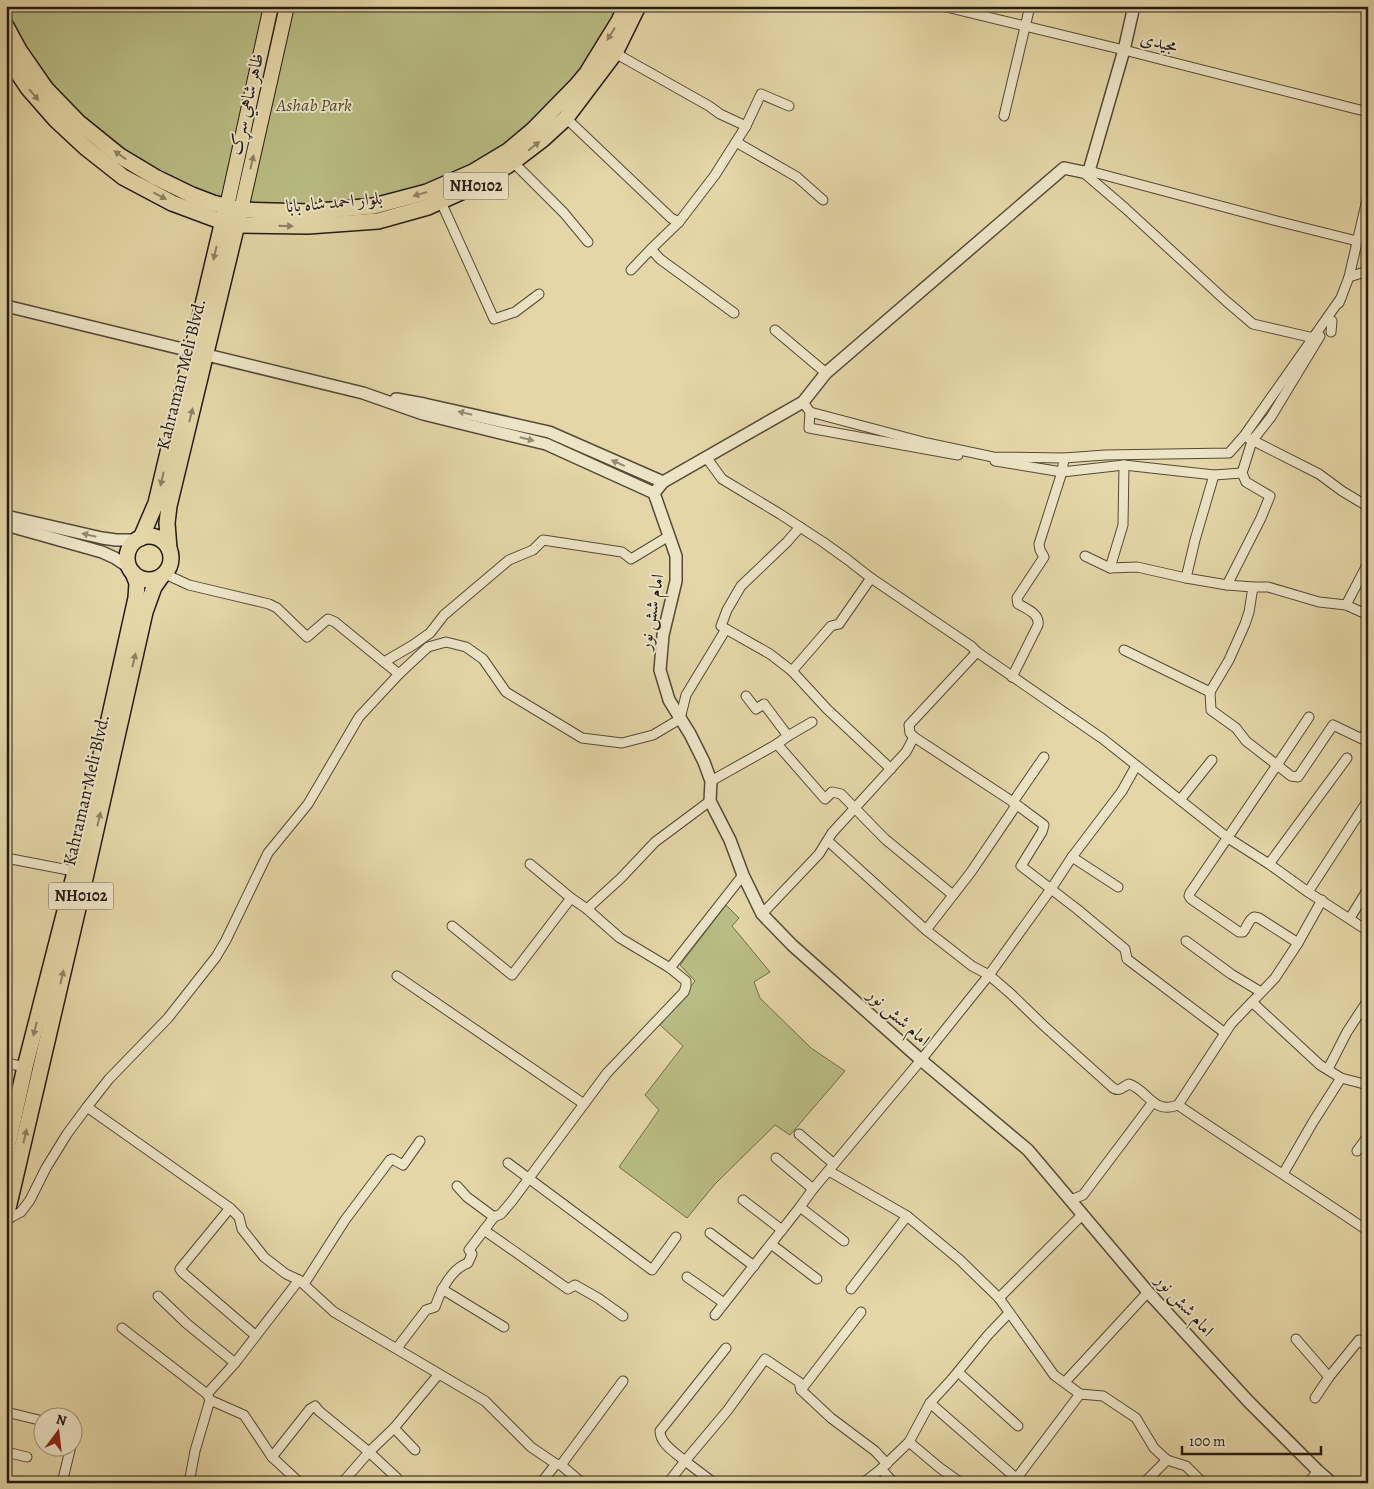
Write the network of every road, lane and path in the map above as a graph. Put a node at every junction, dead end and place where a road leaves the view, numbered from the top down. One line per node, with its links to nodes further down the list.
1 (271, 6): 25 (main road)
2 (287, 6): 25 (main road, ظاهر شاهي سړک, one-way to 2)
3 (626, 6): 25 (highway, بلوار احمد شاه بابا / NH0102, one-way to 25)
4 (638, 6): 12 (highway, بلوار احمد شاه بابا / NH0102)
5 (942, 6): 8 (street, مجیدی)
6 (1030, 6): 10 (street)
7 (1134, 6): 11 (street)
8 (973, 10): 10 (street, مجیدی)
9 (6, 26): 25 (highway, بلوار احمد شاه بابا / NH0102, one-way to 9)
10 (1024, 26): 11 (street, مجیدی); 16 (street)
11 (1124, 50): 15 (street, مجیدی); 21 (street)
12 (615, 53): 17 (highway, بلوار احمد شاه بابا / NH0102); 18 (street)
13 (6, 55): 27 (highway, بلوار احمد شاه بابا / NH0102, one-way to 27)
14 (789, 106): 18 (street)
15 (1368, 112)
16 (1004, 116)
17 (566, 118): 20 (highway, بلوار احمد شاه بابا / NH0102, one-way to 17); 26 (street)
18 (746, 126): 19 (street)
19 (736, 142): 23 (street); 26 (street)
20 (514, 162): 24 (highway, بلوار احمد شاه بابا / NH0102); 29 (street)
21 (1086, 172): 28 (street); 41 (street); 43 (street)
22 (1368, 195): 28 (street)
23 (824, 200)
24 (441, 202): 27 (highway, بلوار احمد شاه بابا / NH0102, one-way to 24); 34 (street)
25 (234, 208): 27 (highway, Kahraman Meli Blvd. / NH0102)
26 (679, 222): 30 (street)
27 (230, 223): 42 (highway, Kahraman Meli Blvd. / NH0102)
28 (1357, 241): 33 (street)
29 (588, 242)
30 (651, 249): 31 (street); 37 (street)
31 (632, 270)
32 (1368, 271): 33 (street)
33 (1349, 277): 35 (street)
34 (540, 294)
35 (1341, 298): 38 (street); 41 (street)
36 (6, 306): 42 (street)
37 (734, 313)
38 (1332, 321): 40 (street); 41 (street)
39 (775, 330): 43 (street)
40 (1331, 332)
41 (1316, 338): 46 (street); 47 (street)
42 (199, 352): 44 (street); 61 (highway, Kahraman Meli Blvd. / NH0102, one-way to 61); 62 (highway, Kahraman Meli Blvd. / NH0102, one-way to 42)
43 (826, 373): 45 (street)
44 (363, 394): 54 (street, one-way to 44); 55 (street, one-way to 55)
45 (806, 407): 48 (street); 49 (street); 51 (street)
46 (1244, 436): 47 (street); 49 (street)
47 (1252, 441): 52 (street); 56 (street)
48 (706, 458): 54 (street); 59 (street)
49 (1064, 458): 51 (street)
50 (1124, 465): 51 (street); 53 (street); 65 (street)
51 (1062, 472): 80 (street)
52 (1242, 472): 53 (street); 70 (street)
53 (1214, 475): 69 (street)
54 (663, 482): 55 (street)
55 (654, 493): 60 (street, امام شش نور)
56 (1368, 505)
57 (6, 516): 61 (street, one-way to 57)
58 (6, 525): 66 (street)
59 (800, 527): 68 (street); 74 (street)
60 (669, 536): 77 (street); 84 (street, امام شش نور)
61 (139, 539): 62 (highway); 66 (highway, NH0102)
62 (169, 549): 67 (highway, NH0102)
63 (1085, 556): 65 (street)
64 (1368, 563): 72 (street)
65 (1110, 568): 69 (street)
66 (131, 570): 67 (highway); 108 (highway, Kahraman Meli Blvd. / NH0102)
67 (163, 576): 77 (street); 108 (highway, Kahraman Meli Blvd. / NH0102, one-way to 67)
68 (871, 578): 76 (street); 78 (street)
69 (1186, 578): 70 (street)
70 (1227, 585): 71 (street)
71 (1253, 587): 72 (street); 81 (street)
72 (1346, 605): 73 (street)
73 (1368, 615)
74 (726, 629): 78 (street); 84 (street)
75 (1124, 650): 81 (street)
76 (977, 652): 80 (street); 88 (street)
77 (384, 662): 79 (street)
78 (792, 671): 95 (street)
79 (399, 674): 84 (street); 141 (street)
80 (1012, 677): 93 (street)
81 (1210, 692): 94 (street)
82 (746, 696): 87 (street)
83 (1309, 717): 94 (street)
84 (680, 719): 96 (street, امام شش نور)
85 (812, 722): 87 (street)
86 (1368, 730): 94 (street)
87 (788, 736): 89 (street)
88 (914, 737): 95 (street); 100 (street)
89 (777, 744): 96 (street); 101 (street)
90 (1044, 757): 100 (street)
91 (1347, 758): 107 (street)
92 (1212, 760): 97 (street)
93 (1136, 766): 97 (street); 105 (street)
94 (1278, 766): 102 (street)
95 (891, 769): 101 (street)
96 (711, 781): 99 (street, امام شش نور)
97 (1180, 800): 102 (street)
98 (1368, 800): 113 (street)
99 (710, 801): 109 (street, امام شش نور); 117 (street)
100 (1013, 802): 111 (street); 114 (street)
101 (855, 809): 103 (street); 114 (street)
102 (1228, 838): 107 (street); 124 (street)
103 (828, 841): 118 (street); 121 (street)
104 (6, 858): 108 (street)
105 (1072, 858): 110 (street); 111 (street)
106 (530, 864): 115 (street)
107 (1270, 864): 113 (street)
108 (81, 873): 134 (highway, Kahraman Meli Blvd. / NH0102, one-way to 134); 154 (highway, Kahraman Meli Blvd. / NH0102, one-way to 108)
109 (743, 875): 118 (street, امام شش نور); 125 (street)
110 (1118, 887)
111 (1052, 889): 126 (street); 131 (street)
112 (1368, 889): 119 (street)
113 (1308, 892): 116 (street)
114 (953, 896): 121 (street)
115 (570, 898): 117 (street); 120 (street)
116 (1322, 900): 119 (street); 124 (street)
117 (587, 909): 125 (street)
118 (762, 914): 132 (street, امام شش نور)
119 (1350, 918): 122 (street)
120 (452, 926)
121 (926, 930): 126 (street)
122 (1368, 931)
123 (1186, 941): 128 (street)
124 (1298, 943): 128 (street)
125 (670, 968): 139 (street)
126 (989, 975): 132 (street); 138 (street)
127 (397, 976): 139 (street)
128 (1261, 992): 130 (street)
129 (1368, 1000): 135 (street)
130 (1252, 1002): 131 (street); 135 (street)
131 (1226, 1033): 140 (street)
132 (921, 1060): 149 (street); 156 (street, امام شش نور)
133 (6, 1062): 134 (street)
134 (25, 1067): 146 (highway, Kahraman Meli Blvd. / NH0102)
135 (1328, 1069): 136 (street)
136 (1341, 1078): 137 (street); 150 (street)
137 (1368, 1085)
138 (1153, 1102): 140 (street); 156 (street)
139 (584, 1104): 151 (street)
140 (1178, 1105): 150 (street)
141 (87, 1107): 158 (street); 162 (street)
142 (800, 1134): 149 (street)
143 (1368, 1136): 145 (street)
144 (420, 1141): 173 (street)
145 (1357, 1151)
146 (6, 1152)
147 (776, 1158): 153 (street)
148 (508, 1163): 151 (street)
149 (831, 1167): 153 (street); 160 (street)
150 (1283, 1174): 165 (street)
151 (529, 1178): 161 (street); 167 (street)
152 (457, 1186): 161 (street)
153 (813, 1189): 157 (street)
154 (9, 1190): 162 (highway, Kahraman Meli Blvd. / NH0102)
155 (744, 1200): 164 (street)
156 (1071, 1200): 159 (street, امام شش نور)
157 (800, 1207): 164 (street); 168 (street)
158 (230, 1208): 173 (street); 186 (street)
159 (1083, 1214): 176 (street, امام شش نور); 178 (street)
160 (907, 1216): 175 (street); 178 (street)
161 (494, 1217): 163 (street)
162 (6, 1219)
163 (484, 1230): 174 (street); 183 (street)
164 (782, 1230): 169 (street)
165 (1368, 1231)
166 (710, 1233): 170 (street)
167 (676, 1237)
168 (844, 1241)
169 (771, 1244): 170 (street); 172 (street)
170 (754, 1266): 179 (street)
171 (687, 1277): 179 (street)
172 (817, 1279)
173 (301, 1282): 186 (street); 188 (street)
174 (442, 1289): 184 (street); 188 (street)
175 (851, 1289)
176 (1148, 1292): 196 (street); 217 (street, امام شش نور)
177 (158, 1296): 191 (street)
178 (999, 1298): 181 (street)
179 (724, 1303): 182 (street)
180 (861, 1312): 197 (street)
181 (1009, 1313): 192 (street); 196 (street)
182 (715, 1315)
183 (623, 1316)
184 (504, 1327)
185 (122, 1328): 199 (street)
186 (255, 1335): 191 (street)
187 (1296, 1339): 194 (street)
188 (397, 1348): 193 (street)
189 (726, 1348): 213 (street)
190 (1368, 1348): 194 (street)
191 (235, 1363): 199 (street)
192 (958, 1372): 201 (street); 204 (street)
193 (438, 1374): 205 (street); 215 (street)
194 (1328, 1377): 200 (street)
195 (623, 1381): 215 (street)
196 (1065, 1382): 198 (street)
197 (801, 1390): 213 (street); 216 (street)
198 (1080, 1394): 214 (street); 219 (street)
199 (208, 1397): 212 (street); 221 (street)
200 (1315, 1398)
201 (930, 1403): 206 (street); 219 (street)
202 (6, 1412): 203 (street)
203 (32, 1418)
204 (1018, 1426)
205 (394, 1428): 207 (street); 209 (street)
206 (909, 1442): 216 (street); 230 (street)
207 (415, 1450)
208 (6, 1452): 211 (street)
209 (369, 1452): 212 (street); 218 (street); 223 (street)
210 (69, 1456): 220 (street)
211 (27, 1457)
212 (272, 1457): 222 (street)
213 (685, 1460): 226 (street); 227 (street)
214 (1167, 1460): 231 (street); 232 (street)
215 (558, 1465): 224 (street); 225 (street)
216 (884, 1466): 228 (street); 229 (street)
217 (1318, 1471): 233 (street); 234 (street, امام شش نور)
218 (397, 1478)
219 (1014, 1480)
220 (62, 1483)
221 (189, 1483)
222 (300, 1483)
223 (342, 1483)
224 (541, 1483)
225 (582, 1483)
226 (668, 1483)
227 (714, 1483)
228 (863, 1483)
229 (894, 1483)
230 (961, 1483)
231 (1144, 1483)
232 (1204, 1483)
233 (1308, 1483)
234 (1332, 1483)

